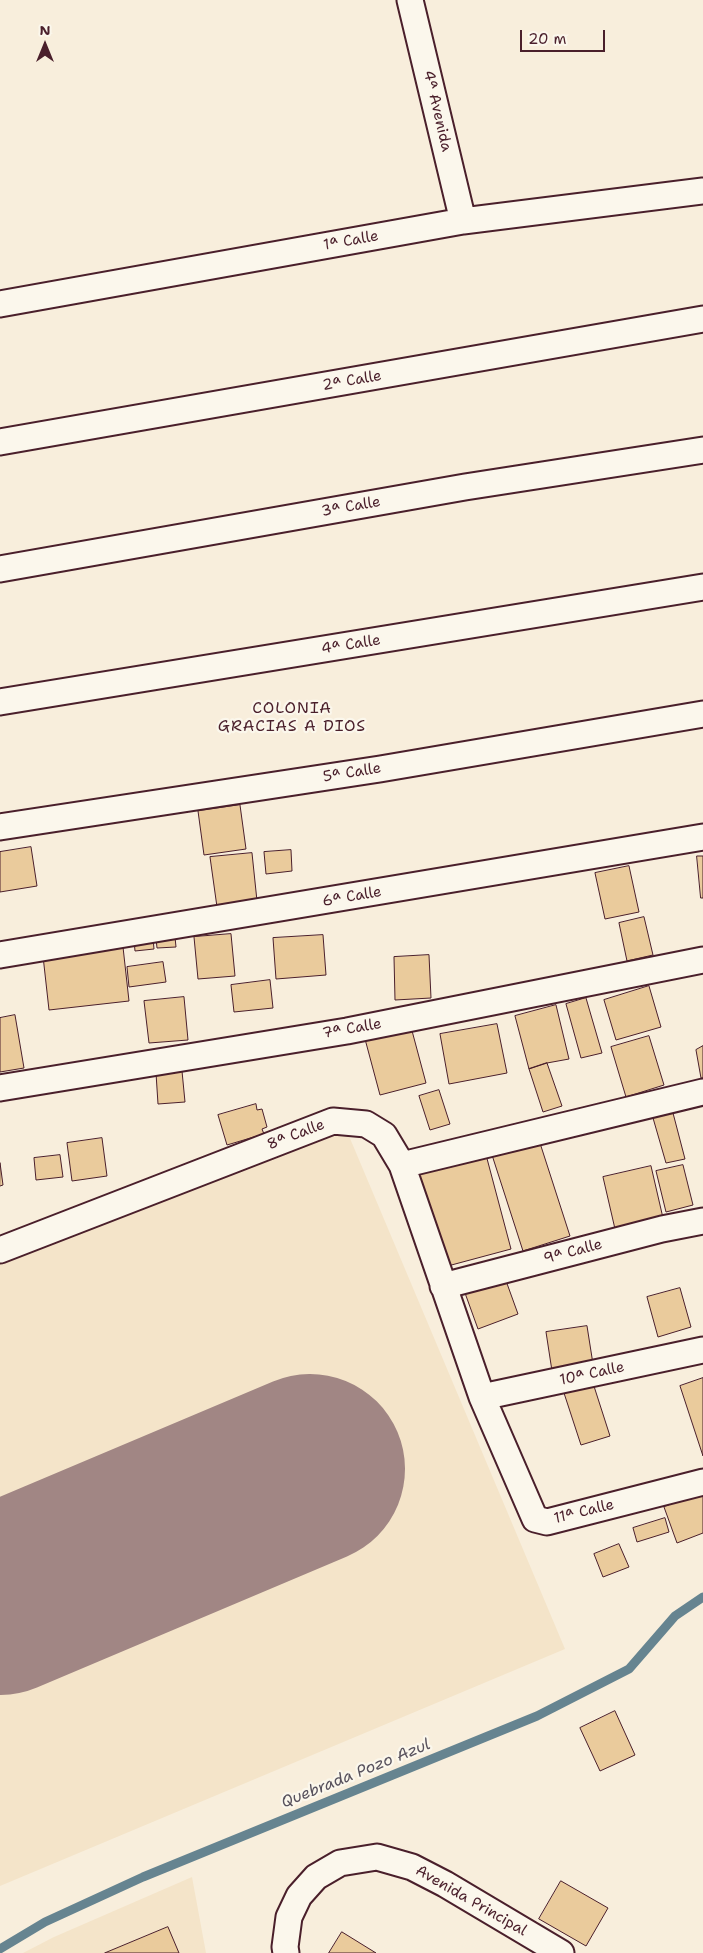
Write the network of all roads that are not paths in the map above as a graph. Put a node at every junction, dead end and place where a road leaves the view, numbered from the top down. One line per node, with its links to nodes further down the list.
1 (410, 0): 3 (street, 4ª Avenida)
2 (703, 191): 3 (street, 1ª Calle)
3 (463, 221): 4 (street, 1ª Calle)
4 (0, 304)
5 (703, 319): 6 (street, 2ª Calle)
6 (0, 442)
7 (703, 450): 8 (street, 3ª Calle)
8 (0, 568)
9 (703, 587): 10 (street, 4ª Calle)
10 (0, 702)
11 (703, 714): 12 (street, 5ª Calle)
12 (0, 827)
13 (703, 837): 14 (street, 6ª Calle)
14 (0, 955)
15 (703, 960): 16 (street, 7ª Calle)
16 (0, 1088)
17 (703, 1092): 18 (street)
18 (402, 1165): 20 (street, 8ª Calle); 21 (street, 8ª Calle)
19 (703, 1221): 21 (street, 9ª Calle)
20 (0, 1250)
21 (443, 1286): 23 (street, 8ª Calle)
22 (703, 1350): 23 (street, 10ª Calle)
23 (482, 1397): 24 (street, 11ª Calle)
24 (703, 1482)
25 (286, 1953): 26 (street, Avenida Principal)
26 (561, 1953)

